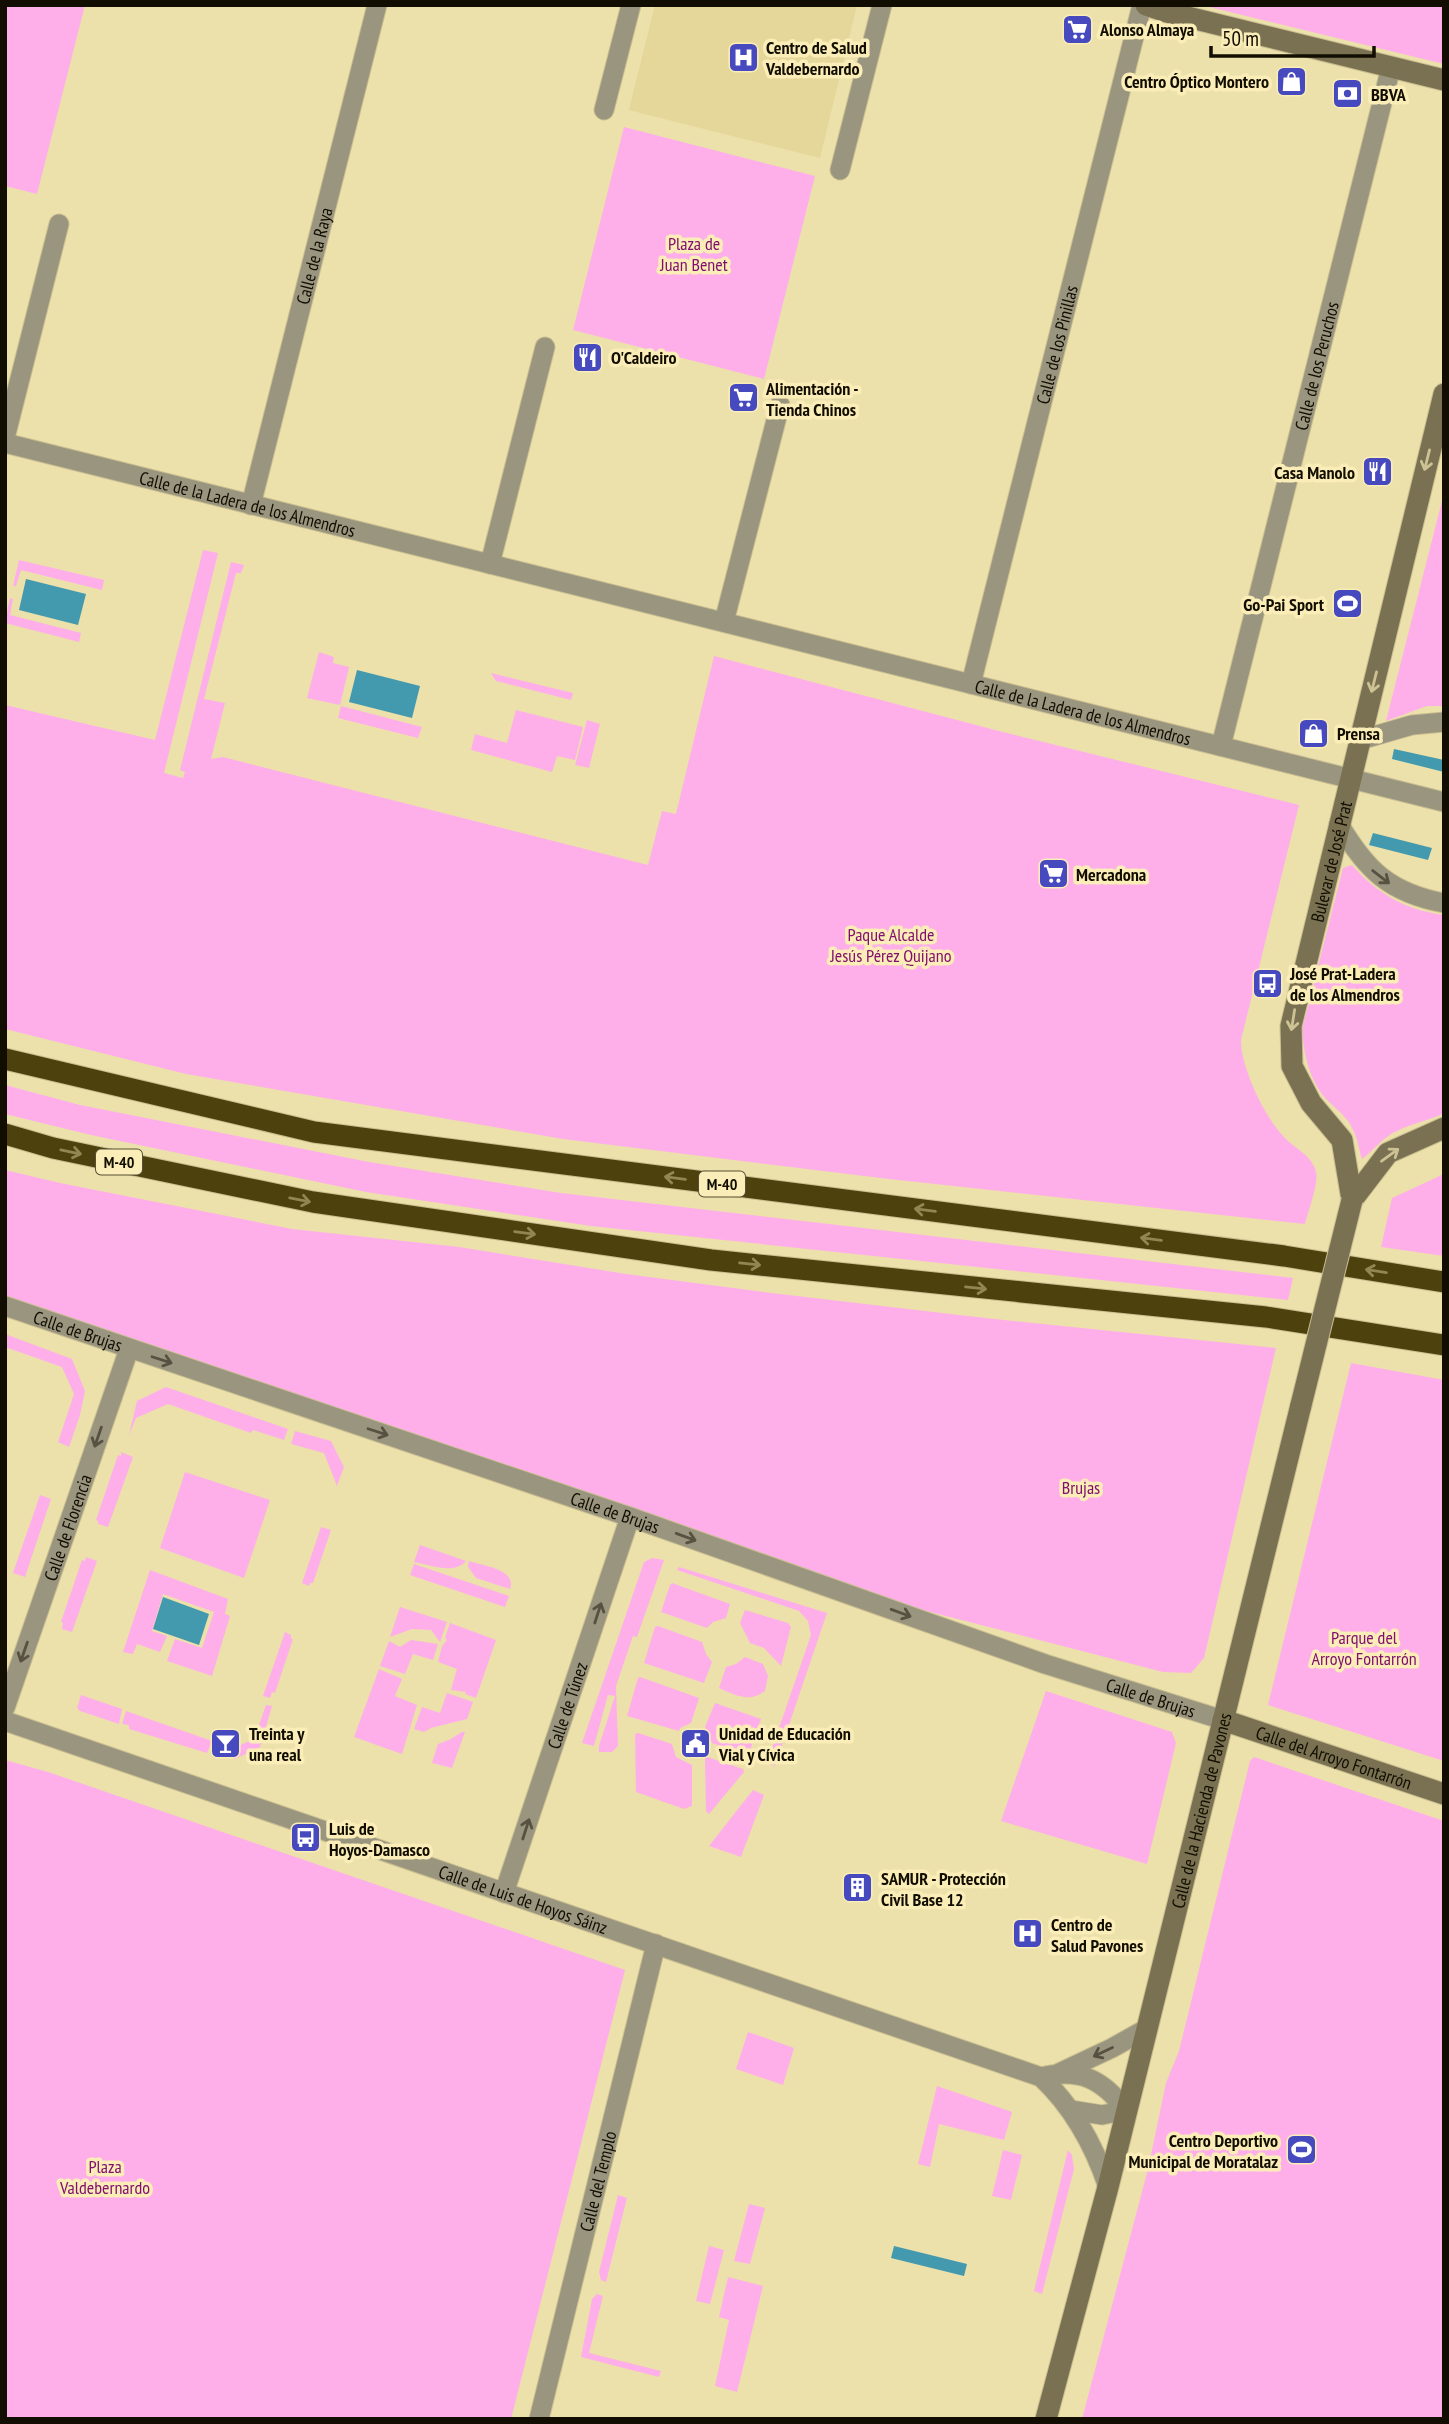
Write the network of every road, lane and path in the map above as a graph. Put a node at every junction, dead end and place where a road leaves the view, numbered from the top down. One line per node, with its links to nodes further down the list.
1 (377, 5): 14 (street, Calle de la Raya)
2 (631, 5): 7 (street)
3 (882, 5): 8 (street)
4 (1144, 5): 5 (street); 17 (street, Calle de los Pinillas)
5 (1391, 67): 6 (street); 20 (street, Calle de los Peruchos)
6 (1444, 80)
7 (604, 110)
8 (840, 170)
9 (59, 224): 13 (street, Calle de la Ladera de los Almendros)
10 (545, 347): 15 (street)
11 (1444, 394): 19 (street, Bulevar de José Prat, one-way to 19)
12 (780, 405): 16 (street)
13 (5, 440): 14 (street, Calle de la Ladera de los Almendros)
14 (251, 505): 15 (street, Calle de la Ladera de los Almendros)
15 (490, 564): 16 (street, Calle de la Ladera de los Almendros)
16 (724, 622): 17 (street, Calle de la Ladera de los Almendros)
17 (971, 684): 20 (street, Calle de la Ladera de los Almendros)
18 (1444, 722): 19 (street)
19 (1360, 740): 21 (street, Bulevar de José Prat)
20 (1220, 746): 21 (street, Calle de la Ladera de los Almendros)
21 (1350, 778): 22 (street, Calle de la Ladera de los Almendros); 23 (street, Bulevar de José Prat)
22 (1444, 802)
23 (1339, 824): 24 (street, one-way to 24); 28 (street, Bulevar de José Prat, one-way to 28)
24 (1444, 903)
25 (5, 1059): 29 (highway, M-40, one-way to 25)
26 (1444, 1128): 28 (street, one-way to 26)
27 (5, 1135): 31 (highway, M-40, one-way to 31)
28 (1352, 1200): 35 (street, Calle de la Hacienda de Pavones, bridge)
29 (1444, 1282)
30 (5, 1306): 32 (street, Calle de Brujas)
31 (1444, 1345)
32 (129, 1349): 33 (street, Calle de Brujas, one-way to 33); 34 (street, Calle de Florencia, one-way to 34)
33 (630, 1517): 35 (street, Calle de Brujas, one-way to 35); 38 (street, Calle de Túnez, one-way to 33)
34 (5, 1708)
35 (1223, 1720): 37 (street, Calle del Arroyo Fontarrón); 40 (street, Calle de la Hacienda de Pavones)
36 (5, 1721): 38 (street, Calle de Luis de Hoyos Sáinz)
37 (1444, 1794)
38 (504, 1893): 39 (street, Calle de Luis de Hoyos Sáinz)
39 (656, 1944): 41 (street, Calle de Luis de Hoyos Sáinz); 45 (street, Calle del Templo)
40 (1146, 2029): 41 (street, one-way to 41); 42 (street, Calle de la Hacienda de Pavones)
41 (1050, 2075): 42 (street, Calle de Luis de Hoyos Sáinz); 43 (street, Calle de Luis de Hoyos Sáinz)
42 (1126, 2109): 43 (street); 44 (street, Calle de la Hacienda de Pavones)
43 (1071, 2110): 44 (street, Calle de Luis de Hoyos Sáinz)
44 (1108, 2187): 46 (street, Calle de la Hacienda de Pavones)
45 (539, 2419)
46 (1046, 2419)

